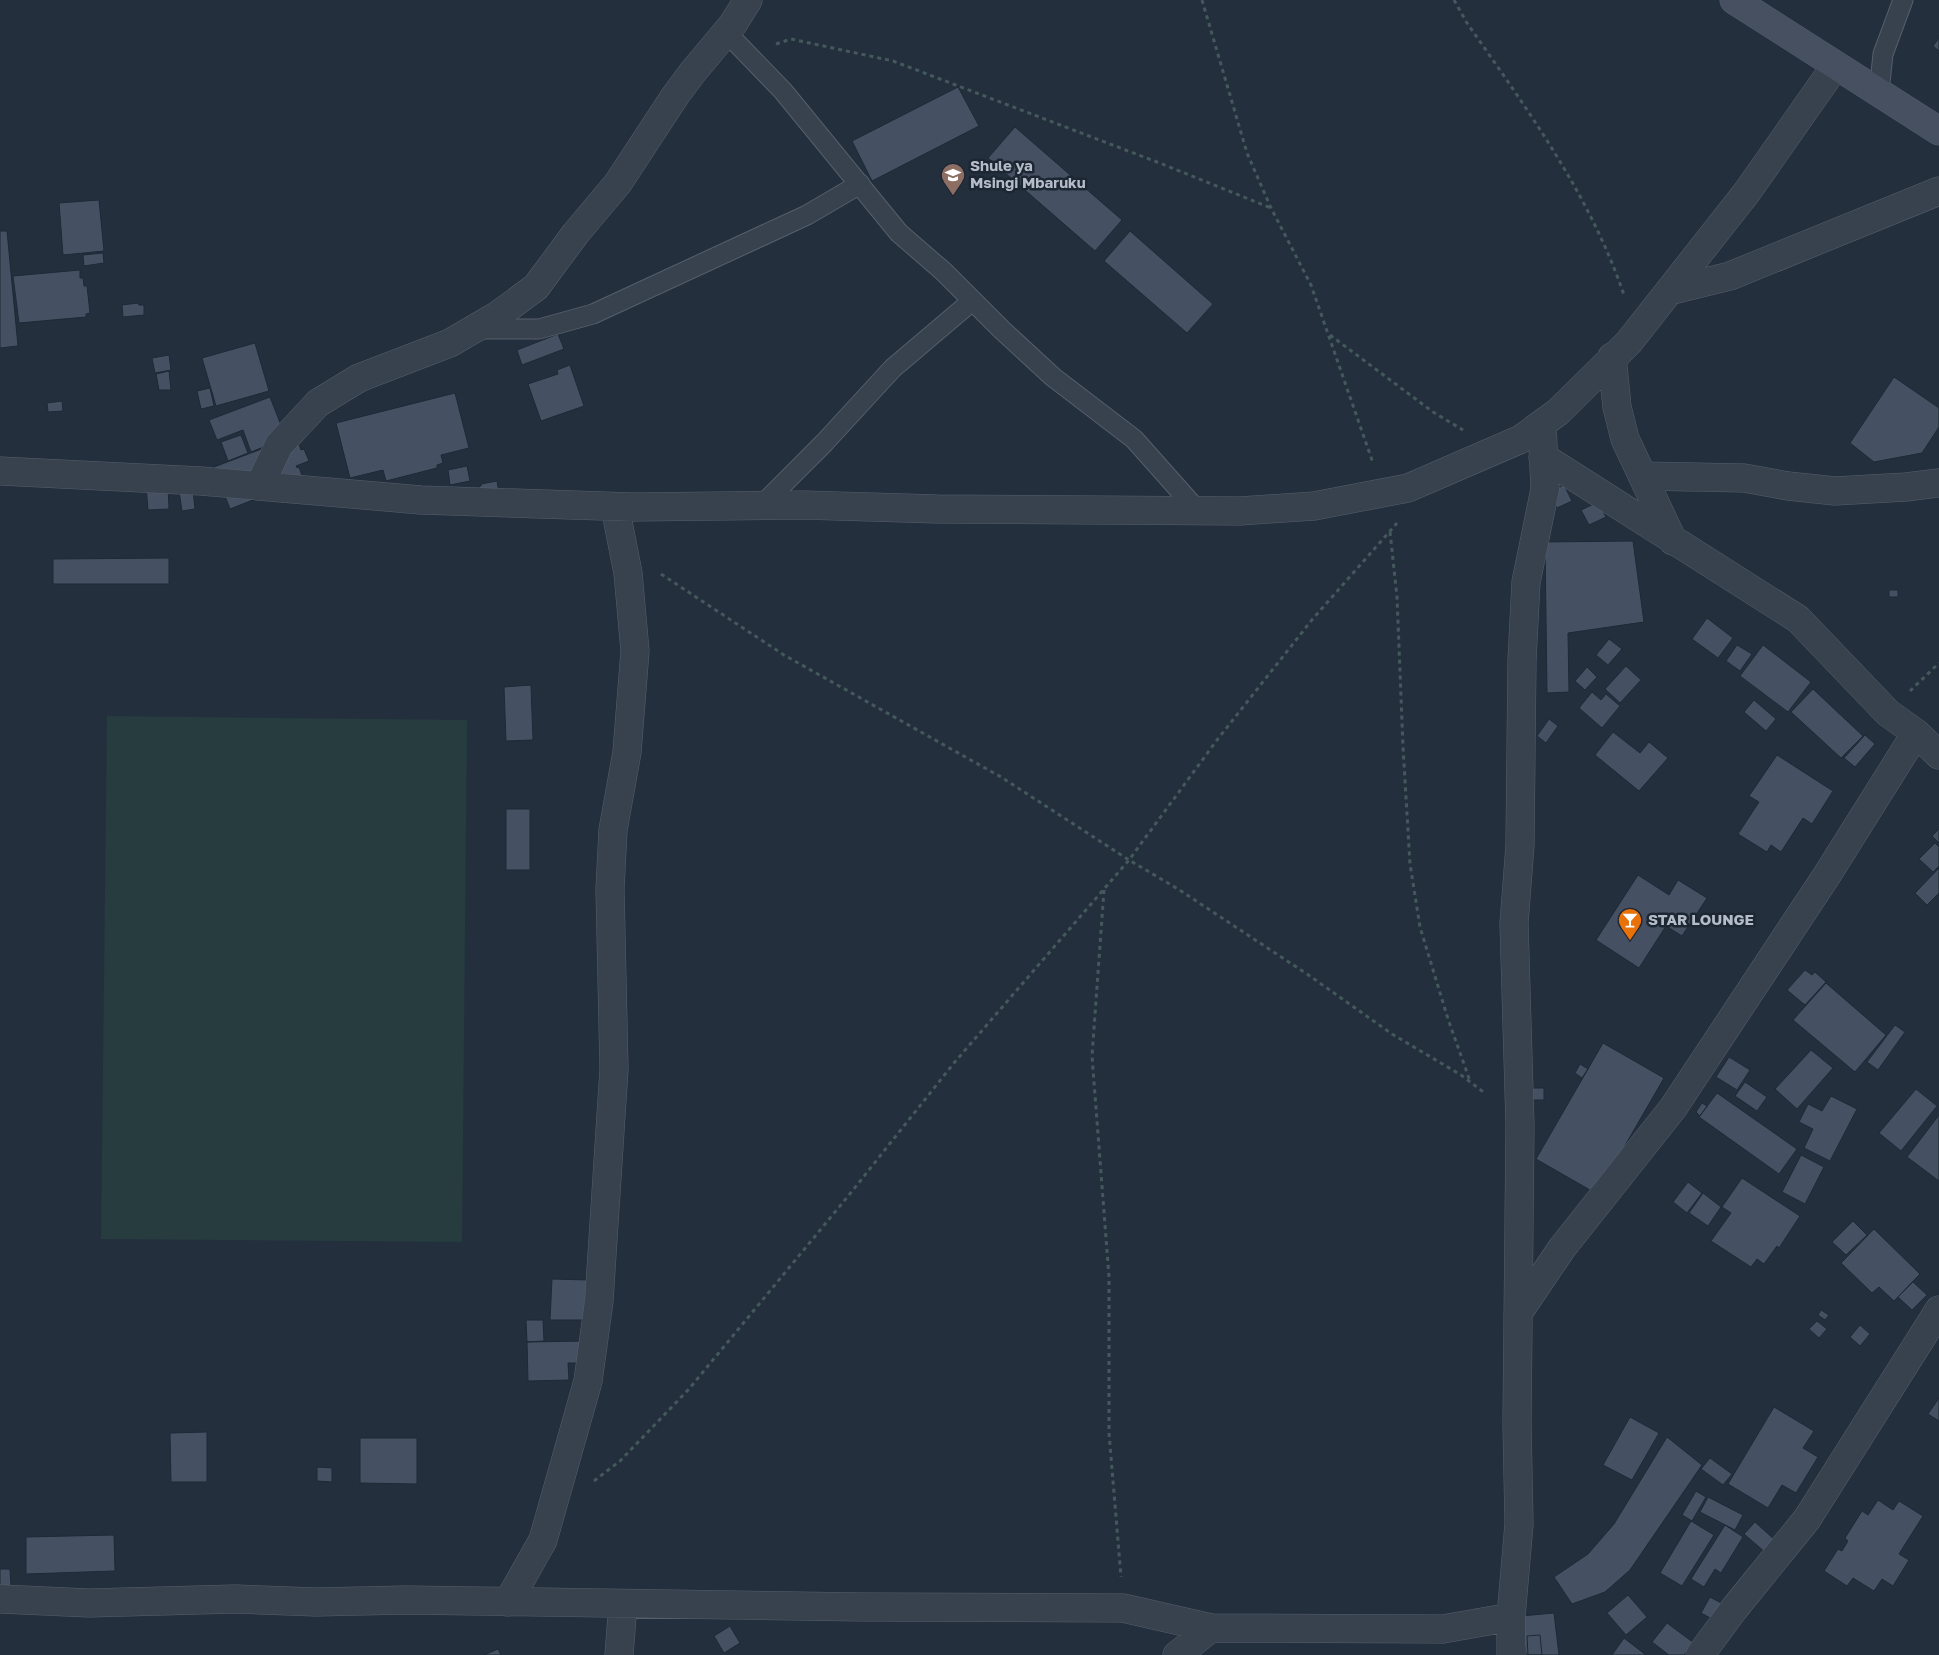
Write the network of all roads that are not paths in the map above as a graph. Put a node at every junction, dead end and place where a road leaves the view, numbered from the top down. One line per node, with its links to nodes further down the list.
1 (748, 0): 4 (street)
2 (1734, 0): 5 (main road)
3 (1903, 0): 6 (lane)
4 (726, 32): 8 (lane); 12 (street)
5 (1836, 65): 6 (main road); 10 (street)
6 (1879, 92): 7 (main road)
7 (1939, 131)
8 (860, 184): 11 (lane); 12 (lane)
9 (1939, 191): 10 (street)
10 (1669, 291): 13 (street)
11 (972, 300): 20 (lane); 22 (lane)
12 (474, 329): 19 (street)
13 (1612, 357): 14 (street); 17 (street)
14 (1542, 424): 15 (street); 22 (street)
15 (1543, 457): 23 (street); 27 (street)
16 (0, 471): 19 (street)
17 (1643, 476): 18 (street); 23 (street)
18 (1939, 483)
19 (260, 485): 21 (street)
20 (761, 506): 21 (street); 22 (street)
21 (615, 507): 29 (street)
22 (1198, 511)
23 (1673, 541): 24 (street)
24 (1916, 733): 25 (street); 27 (street)
25 (1939, 755)
26 (1939, 1310): 36 (street)
27 (1518, 1314): 31 (street)
28 (0, 1599): 29 (street)
29 (508, 1602): 30 (street)
30 (623, 1604): 32 (street); 33 (street)
31 (1511, 1617): 32 (street); 35 (street)
32 (1211, 1628): 34 (street)
33 (619, 1655)
34 (1177, 1655)
35 (1511, 1655)
36 (1700, 1655)

